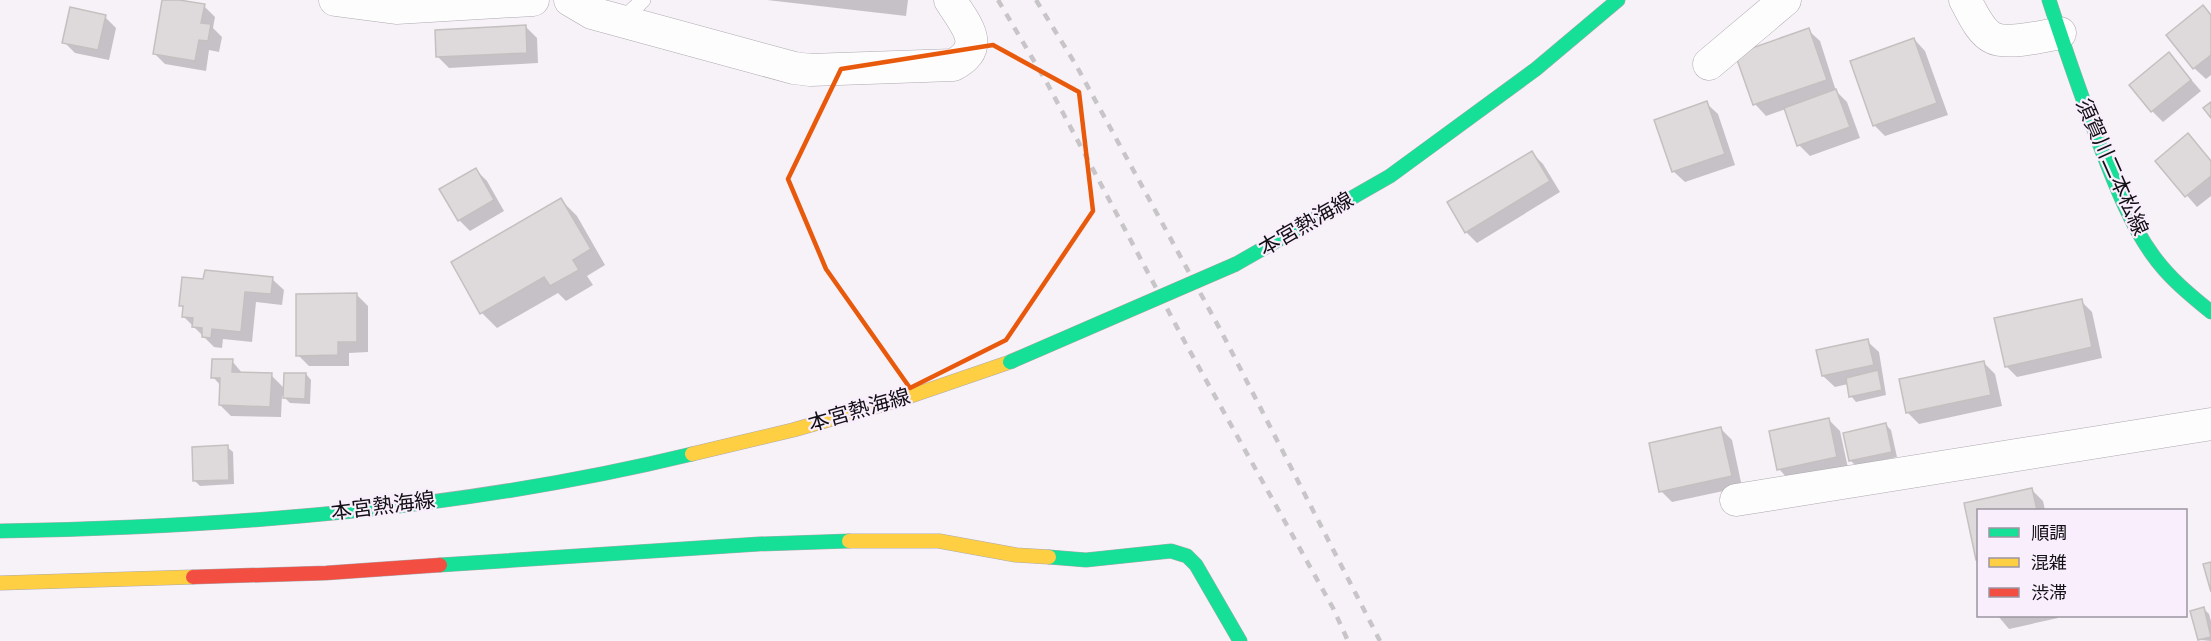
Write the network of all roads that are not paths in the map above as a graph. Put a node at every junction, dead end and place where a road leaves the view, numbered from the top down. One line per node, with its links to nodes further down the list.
1 (335, 0): 2 (street)
2 (532, 0)
3 (570, 0): 9 (street)
4 (950, 0): 9 (street)
5 (1618, 0): 15 (main road, 本宮熱海線, bridge)
6 (1785, 0): 11 (street)
7 (1965, 0): 10 (street)
8 (2049, 0): 10 (main road, 須賀川二本松線)
9 (632, 10)
10 (2060, 33): 12 (main road, 須賀川二本松線)
11 (1709, 63)
12 (2211, 312)
13 (2211, 424): 14 (street)
14 (1736, 500)
15 (0, 531)
16 (0, 583): 17 (main road)
17 (1240, 641)

